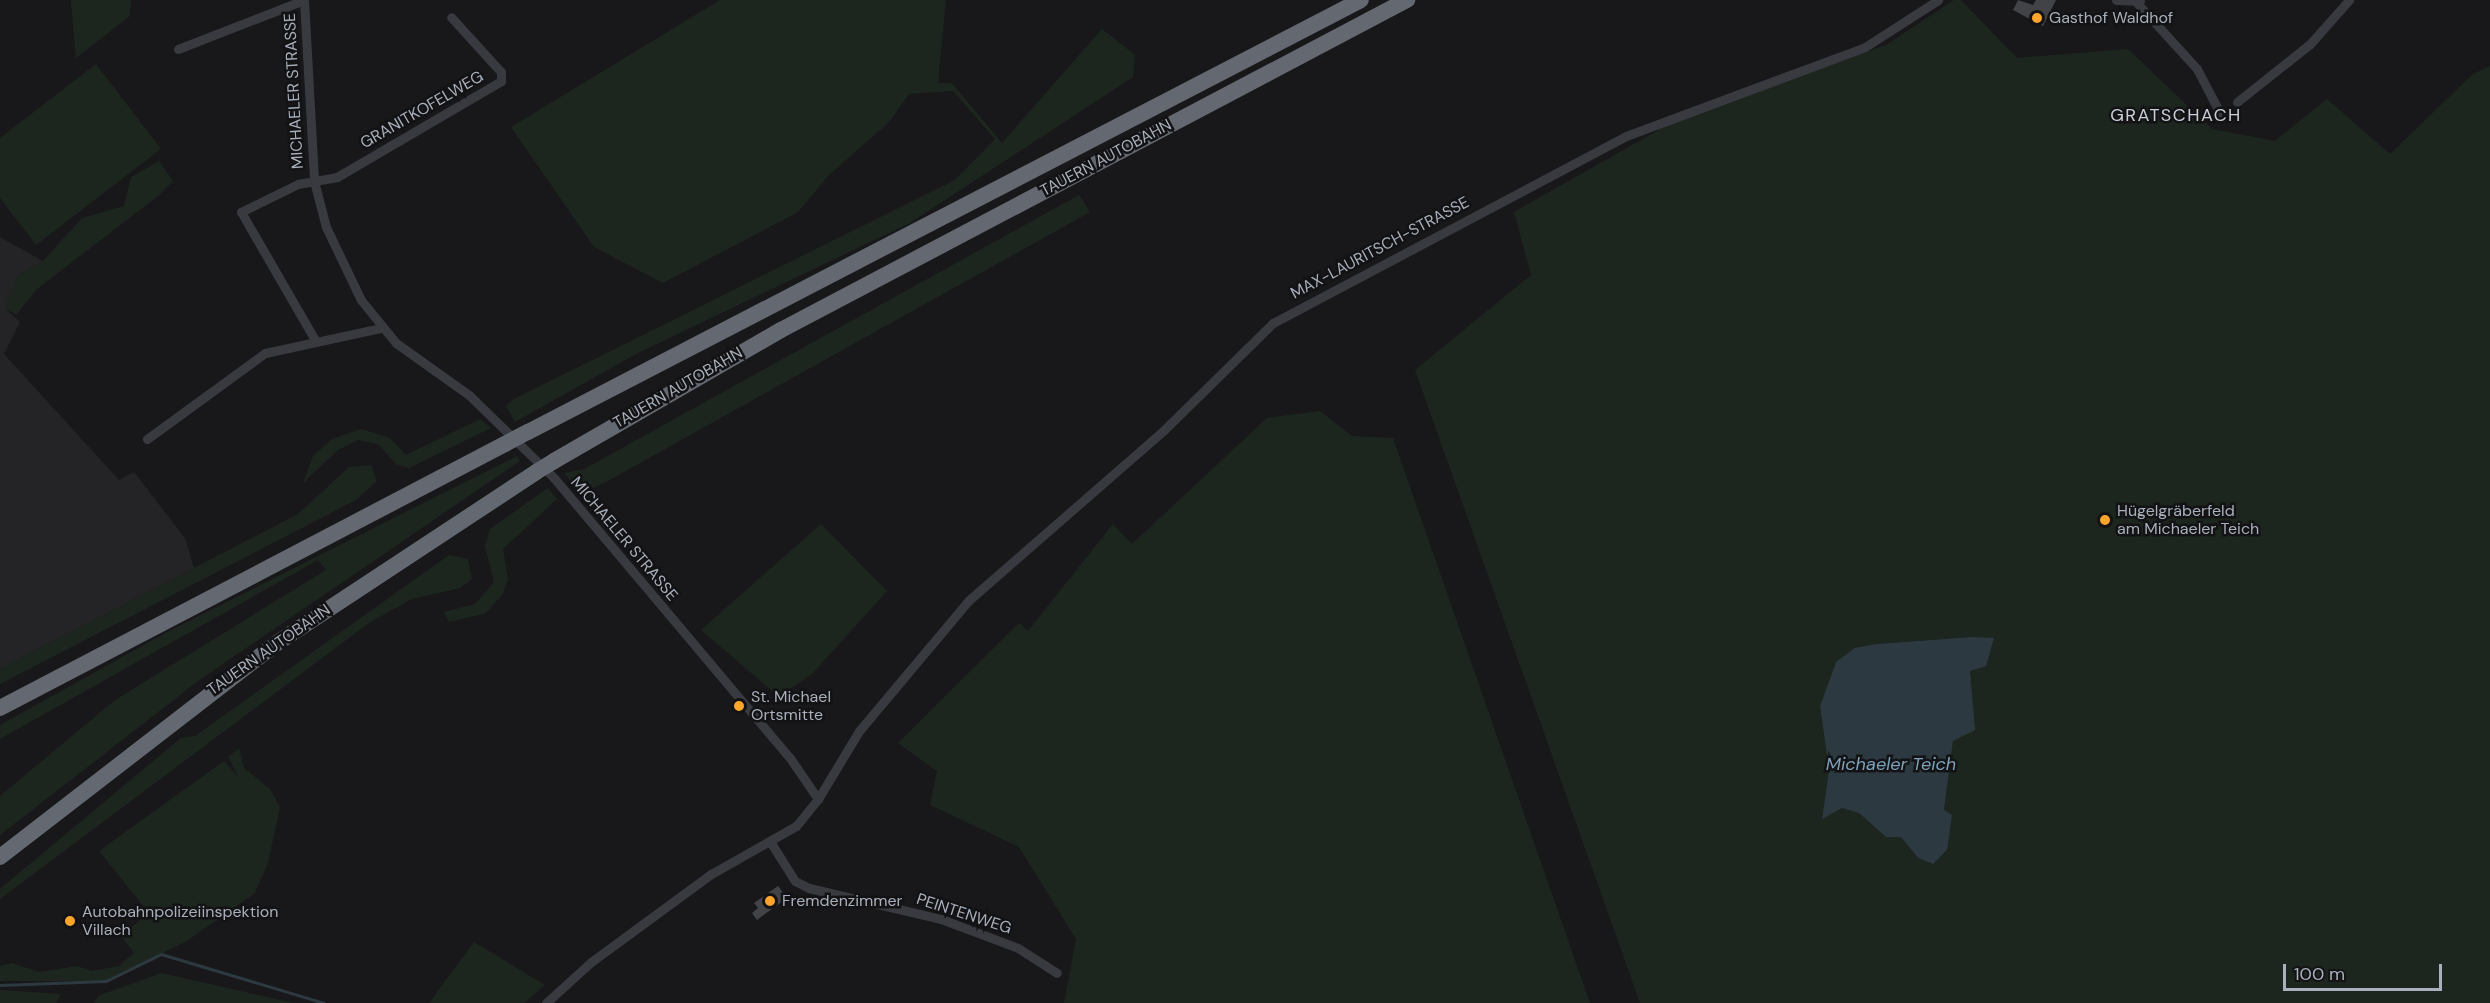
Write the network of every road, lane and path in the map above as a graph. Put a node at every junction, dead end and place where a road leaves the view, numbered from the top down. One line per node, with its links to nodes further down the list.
1 (304, 0): 9 (street); 12 (street, MICHAELER STRASSE)
2 (1361, 0): 16 (highway, TAUERN AUTOBAHN, bridge)
3 (1407, 0): 19 (highway, TAUERN AUTOBAHN, bridge)
4 (1938, 0): 17 (street, MAX-LAURITSCH-STRASSE)
5 (2116, 0): 7 (street)
6 (2349, 0): 10 (street)
7 (2140, 2): 11 (street)
8 (451, 17): 12 (street, GRANITKOFELWEG)
9 (178, 50)
10 (2237, 102)
11 (2221, 115)
12 (314, 181): 13 (street, MICHAELER STRASSE); 14 (street)
13 (381, 328): 14 (street); 17 (street, MICHAELER STRASSE)
14 (315, 340): 15 (street)
15 (147, 439)
16 (0, 708)
17 (818, 799): 18 (street)
18 (771, 843): 20 (street, PEINTENWEG); 21 (street)
19 (0, 856)
20 (1057, 973)
21 (546, 1003)

